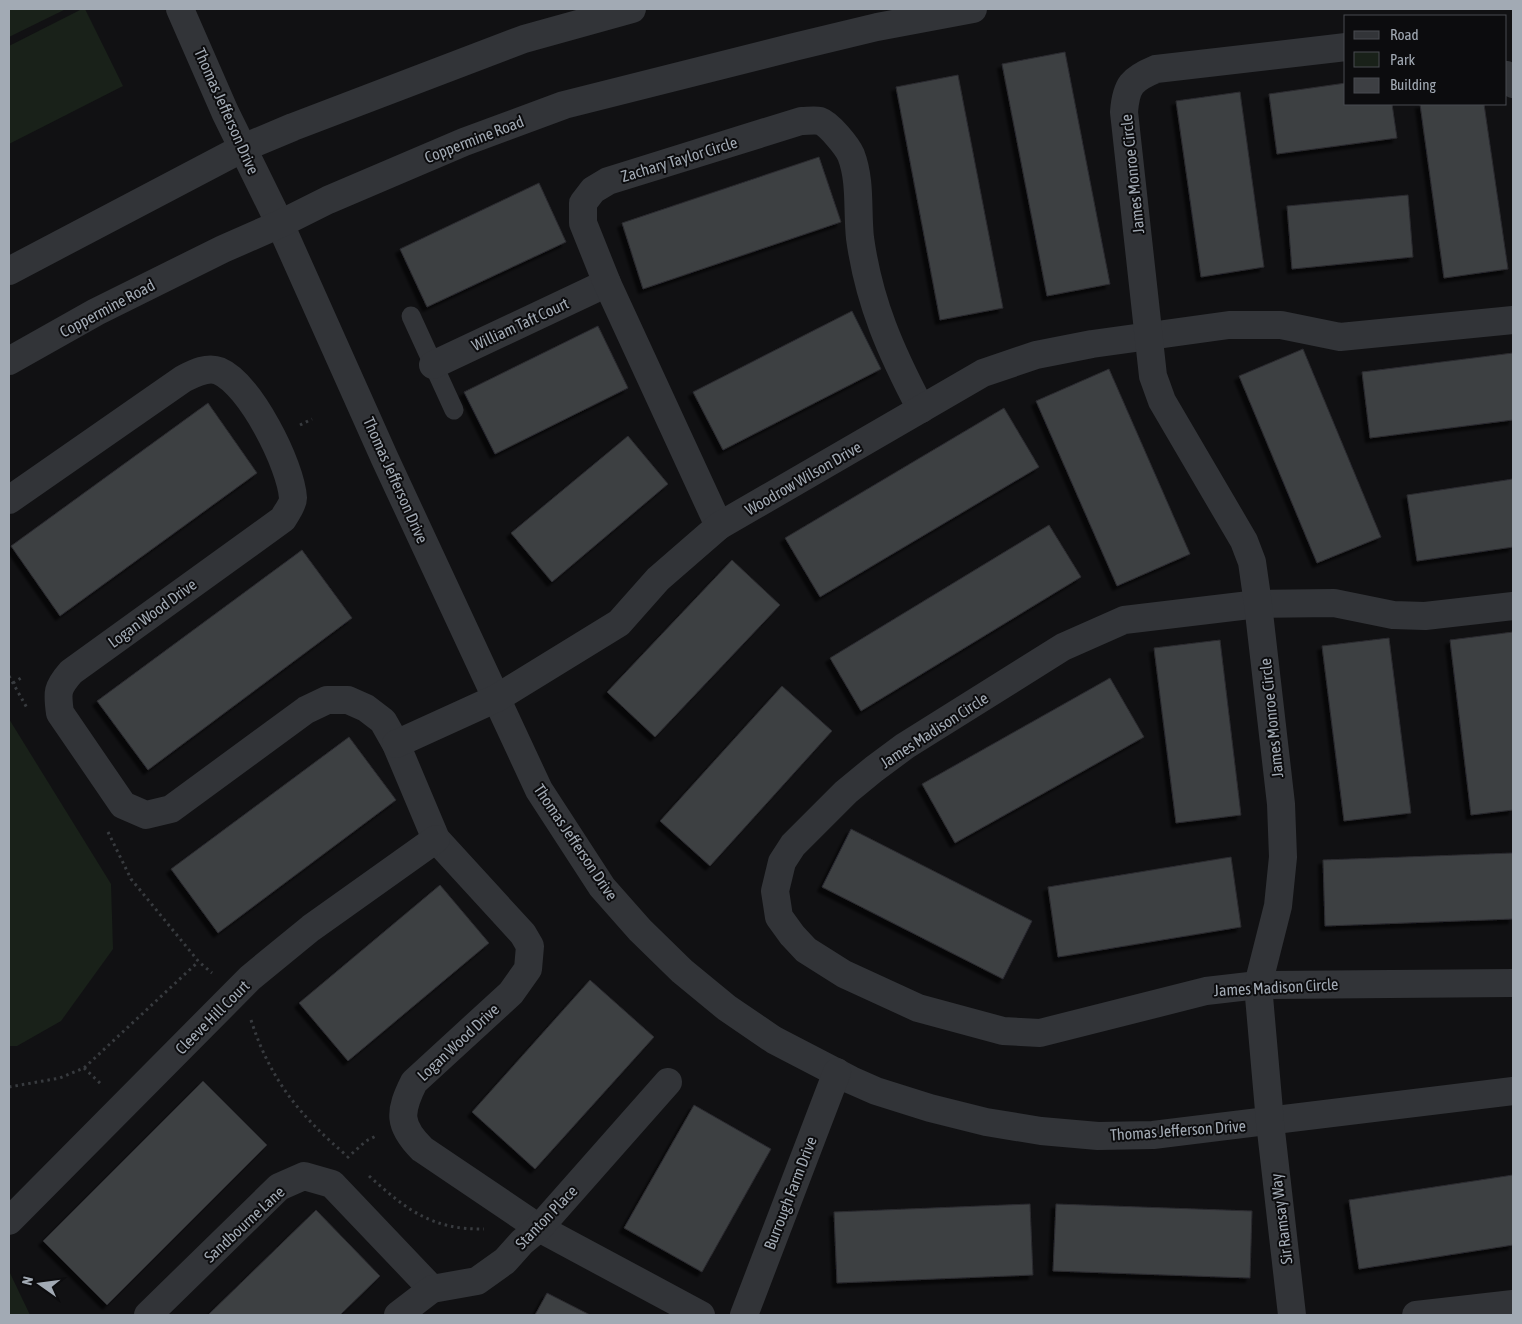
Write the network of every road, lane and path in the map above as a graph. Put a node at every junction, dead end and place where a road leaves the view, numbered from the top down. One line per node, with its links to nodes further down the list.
1 (180, 9): 5 (street, Thomas Jefferson Drive)
2 (632, 9): 5 (street)
3 (973, 9): 6 (street, Coppermine Road)
4 (1344, 47): 11 (street, James Monroe Circle)
5 (243, 148): 6 (street, Thomas Jefferson Drive); 7 (street)
6 (280, 224): 12 (street, Coppermine Road); 22 (street, Thomas Jefferson Drive)
7 (9, 271)
8 (607, 283): 13 (street, William Taft Court); 15 (street, Zachary Taylor Circle); 17 (street, Zachary Taylor Circle)
9 (410, 316): 13 (lane)
10 (1513, 320): 11 (street)
11 (1150, 336): 15 (street, Woodrow Wilson Drive); 18 (street, James Monroe Circle)
12 (9, 361)
13 (433, 365): 14 (lane)
14 (454, 410)
15 (921, 410): 17 (street, Woodrow Wilson Drive)
16 (9, 500): 23 (street, Logan Wood Drive)
17 (719, 526): 22 (street, Woodrow Wilson Drive)
18 (1258, 604): 19 (street, James Madison Circle); 27 (street, James Monroe Circle); 27 (street, James Madison Circle)
19 (1513, 606)
20 (21, 678): 21 (path)
21 (13, 683)
22 (497, 698): 23 (street); 29 (street, Thomas Jefferson Drive)
23 (396, 744): 24 (street, Logan Wood Drive)
24 (436, 839): 39 (street, Cleeve Hill Court); 40 (street, Logan Wood Drive)
25 (199, 962): 31 (path)
26 (1513, 983): 27 (street, James Madison Circle)
27 (1258, 985): 33 (street, James Monroe Circle)
28 (248, 1013): 35 (path)
29 (837, 1072): 33 (street, Thomas Jefferson Drive); 47 (street, Burrough Farm Drive)
30 (668, 1082): 40 (street, Stanton Place)
31 (9, 1087)
32 (1513, 1091): 33 (street, Thomas Jefferson Drive)
33 (1270, 1122): 48 (street, Sir Ramsay Way)
34 (382, 1132): 35 (path)
35 (347, 1156): 36 (path); 37 (path)
36 (344, 1162)
37 (354, 1163)
38 (368, 1175): 41 (path)
39 (9, 1221)
40 (539, 1228): 42 (street, Stanton Place); 46 (street, Logan Wood Drive)
41 (491, 1229)
42 (432, 1289): 44 (street, Sandbourne Lane); 45 (street, Stanton Place)
43 (1513, 1304): 49 (street)
44 (148, 1315)
45 (398, 1315)
46 (701, 1315)
47 (744, 1315)
48 (1292, 1315)
49 (1416, 1315)

